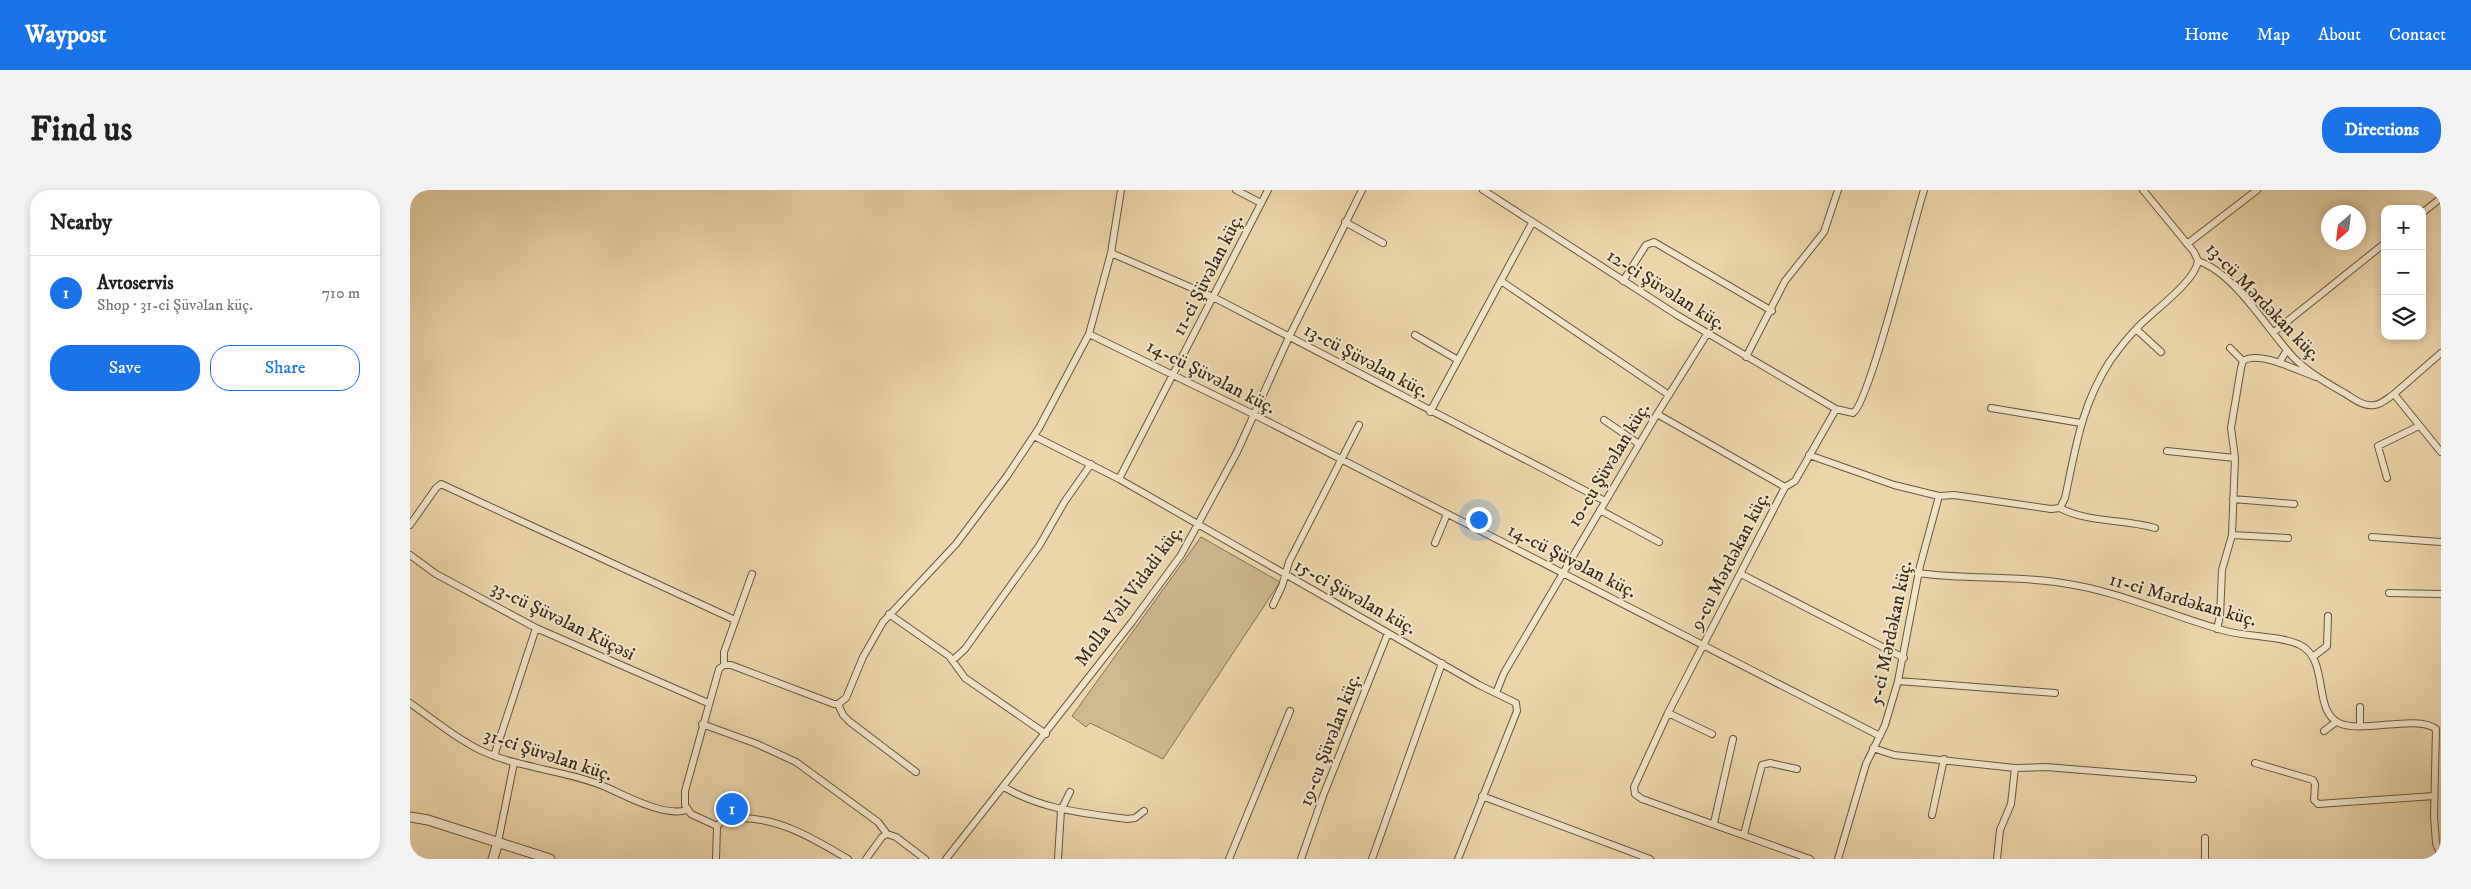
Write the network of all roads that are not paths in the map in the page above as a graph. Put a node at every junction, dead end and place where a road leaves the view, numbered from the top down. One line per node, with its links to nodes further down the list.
1 (1121, 190): 18 (street)
2 (1236, 190): 11 (street)
3 (1268, 190): 11 (street, 11-ci Şüvəlan küç.)
4 (1362, 190): 13 (street, Molla Vəli Vidadi küç.)
5 (1483, 190): 14 (street, 12-ci Şüvəlan küç.)
6 (1838, 190): 23 (street)
7 (1924, 190): 43 (street)
8 (2143, 190): 16 (street, 13-cü Mərdəkan küç.)
9 (2257, 190): 16 (street)
10 (2441, 198): 12 (street)
11 (1261, 203): 22 (street, 11-ci Şüvəlan küç.)
12 (2426, 210)
13 (1345, 222): 15 (street); 29 (street, Molla Vəli Vidadi küç.)
14 (1532, 223): 20 (street); 21 (street, 12-ci Şüvəlan küç.)
15 (1383, 243)
16 (2186, 244): 19 (street, 13-cü Mərdəkan küç.)
17 (2381, 246): 25 (street)
18 (1111, 253): 22 (street, 13-cü Şüvəlan küç.); 26 (street)
19 (2198, 261): 24 (street); 25 (street, 13-cü Mərdəkan küç.)
20 (1501, 281): 35 (street); 41 (street)
21 (1623, 281): 23 (street); 27 (street, 12-ci Şüvəlan küç.)
22 (1213, 297): 29 (street, 13-cü Şüvəlan küç.); 38 (street, 11-ci Şüvəlan küç.)
23 (1772, 311): 34 (street)
24 (2136, 329): 32 (street); 48 (street)
25 (2274, 332): 31 (street, 13-cü Mərdəkan küç.)
26 (1089, 334): 38 (street, 14-cü Şüvəlan küç.); 51 (street)
27 (1707, 334): 34 (street, 12-ci Şüvəlan küç.); 41 (street, 10-cu Şüvəlan küç.)
28 (1415, 335): 35 (street)
29 (1289, 337): 44 (street, 13-cü Şüvəlan küç.); 45 (street, Molla Vəli Vidadi küç.)
30 (2230, 348): 36 (street)
31 (2287, 350): 37 (street); 39 (street, 13-cü Mərdəkan küç.)
32 (2161, 352)
33 (2441, 353): 40 (street)
34 (1746, 357): 43 (street, 12-ci Şüvəlan küç.)
35 (1458, 360): 44 (street)
36 (2243, 362): 37 (street); 56 (street)
37 (2278, 363): 39 (street)
38 (1174, 375): 45 (street, 14-cü Şüvəlan küç.); 60 (street, 11-ci Şüvəlan küç.)
39 (2316, 377): 40 (street, 13-cü Mərdəkan küç.)
40 (2394, 394): 50 (street)
41 (1669, 395): 46 (street, 10-cu Şüvəlan küç.)
42 (1991, 408): 48 (street)
43 (1836, 410): 55 (street, 9-cu Mərdəkan küç.)
44 (1430, 412): 64 (street, 13-cü Şüvəlan küç.)
45 (1254, 414): 57 (street, 14-cü Şüvəlan küç.); 70 (street, Molla Vəli Vidadi küç.)
46 (1657, 414): 52 (street, 10-cu Şüvəlan küç.); 61 (street)
47 (1604, 420): 52 (street)
48 (2081, 423): 66 (street)
49 (1359, 425): 57 (street)
50 (2419, 426): 54 (street); 59 (street)
51 (1034, 436): 58 (street, 15-ci Şüvəlan küç.); 87 (street)
52 (1639, 444): 64 (street, 10-cu Şüvəlan küç.)
53 (2167, 451): 56 (street)
54 (2441, 452)
55 (1809, 455): 61 (street, 9-cu Mərdəkan küç.); 62 (street)
56 (2234, 458): 63 (street)
57 (1341, 460): 68 (street, 14-cü Şüvəlan küç.); 83 (street)
58 (1091, 464): 60 (street, 15-ci Şüvəlan küç.); 96 (street)
59 (2387, 478)
60 (1119, 479): 70 (street, 15-ci Şüvəlan küç.)
61 (1785, 487): 82 (street, 9-cu Mərdəkan küç.)
62 (1939, 496): 66 (street); 80 (street, 5-ci Mərdəkan küç.)
63 (2233, 499): 65 (street); 72 (street)
64 (1605, 501): 67 (street, 10-cu Şüvəlan küç.)
65 (2294, 504)
66 (2060, 508): 71 (street)
67 (1600, 510): 75 (street); 79 (street, 10-cu Şüvəlan küç.)
68 (1447, 514): 77 (street); 79 (street, 14-cü Şüvəlan küç.)
69 (410, 525): 89 (street)
70 (1198, 526): 83 (street, 15-ci Şüvəlan küç.); 113 (street, Molla Vəli Vidadi küç.)
71 (2155, 528)
72 (2232, 534): 74 (street); 91 (street)
73 (2372, 537): 76 (street)
74 (2288, 538)
75 (1659, 542)
76 (2441, 542)
77 (1435, 543)
78 (410, 555): 90 (street, 33-cü Şüvəlan Küçəsi)
79 (1564, 573): 93 (street, 14-cü Şüvəlan küç.); 100 (street, 10-cu Şüvəlan küç.)
80 (1918, 573): 91 (street, 11-ci Mərdəkan küç.); 95 (street, 5-ci Mərdəkan küç.)
81 (752, 574): 89 (street)
82 (1741, 574): 93 (street, 9-cu Mərdəkan küç.); 95 (street)
83 (1285, 575): 86 (street); 92 (street, 15-ci Şüvəlan küç.)
84 (2389, 592): 85 (street)
85 (2441, 594)
86 (1273, 605)
87 (889, 614): 96 (street); 104 (street)
88 (2328, 616): 94 (street)
89 (735, 620): 98 (street)
90 (536, 628): 103 (street, 33-cü Şüvəlan Küçəsi); 118 (street)
91 (2217, 629): 94 (street, 11-ci Mərdəkan küç.)
92 (1388, 633): 97 (street, 15-ci Şüvəlan küç.); 151 (street, 19-cu Şüvəlan küç.)
93 (1704, 645): 107 (street, 9-cu Mərdəkan küç.); 115 (street, 14-cü Şüvəlan küç.)
94 (2314, 656): 108 (street)
95 (1904, 658): 99 (street, 5-ci Mərdəkan küç.)
96 (953, 660): 113 (street)
97 (1442, 663): 100 (street, 15-ci Şüvəlan küç.); 152 (street)
98 (724, 665): 103 (street); 104 (street)
99 (1898, 681): 101 (street); 115 (street, 5-ci Mərdəkan küç.)
100 (1496, 693): 128 (street, 15-ci Şüvəlan küç.)
101 (2055, 693)
102 (410, 703): 118 (street, 31-ci Şüvəlan küç.)
103 (708, 703): 109 (street)
104 (838, 704): 124 (street)
105 (2360, 707): 110 (street)
106 (1290, 711): 150 (street)
107 (1668, 713): 114 (street); 135 (street, 9-cu Mərdəkan küç.)
108 (2336, 722): 110 (street); 112 (street)
109 (702, 724): 130 (street); 137 (street)
110 (2360, 726): 111 (street)
111 (2438, 727): 129 (street)
112 (2324, 731)
113 (1046, 734): 126 (street, Molla Vəli Vidadi küç.)
114 (1712, 734)
115 (1880, 736): 117 (street, 5-ci Mərdəkan küç.)
116 (1733, 739): 135 (street)
117 (1873, 748): 119 (street); 156 (street, 5-ci Mərdəkan küç.)
118 (494, 756): 120 (street, 31-ci Şüvəlan küç.)
119 (1944, 759): 122 (street); 133 (street)
120 (514, 763): 130 (street, 31-ci Şüvəlan küç.); 140 (street)
121 (2255, 763): 129 (street)
122 (2014, 768): 125 (street); 157 (street)
123 (1797, 769): 138 (street)
124 (916, 772)
125 (2193, 779)
126 (1004, 787): 131 (street); 148 (street, Molla Vəli Vidadi küç.)
127 (1070, 792): 131 (street)
128 (1482, 796): 153 (street, 15-ci Şüvəlan küç.); 154 (street)
129 (2434, 796): 141 (street)
130 (687, 810): 136 (street)
131 (1061, 810): 132 (street); 149 (street)
132 (1144, 811)
133 (1932, 815)
134 (410, 817): 140 (street)
135 (1714, 823): 138 (street, 9-cu Mərdəkan küç.)
136 (717, 826): 142 (street); 145 (street)
137 (887, 834): 146 (street); 147 (street)
138 (1744, 834): 155 (street, 9-cu Mərdəkan küç.)
139 (2205, 838): 158 (street)
140 (498, 842): 143 (street); 144 (street)
141 (2441, 857)
142 (845, 858)
143 (494, 859)
144 (550, 859)
145 (716, 859)
146 (866, 859)
147 (925, 859)
148 (946, 859)
149 (1058, 859)
150 (1229, 859)
151 (1301, 859)
152 (1372, 859)
153 (1458, 859)
154 (1650, 859)
155 (1810, 859)
156 (1838, 859)
157 (1997, 859)
158 (2205, 859)

